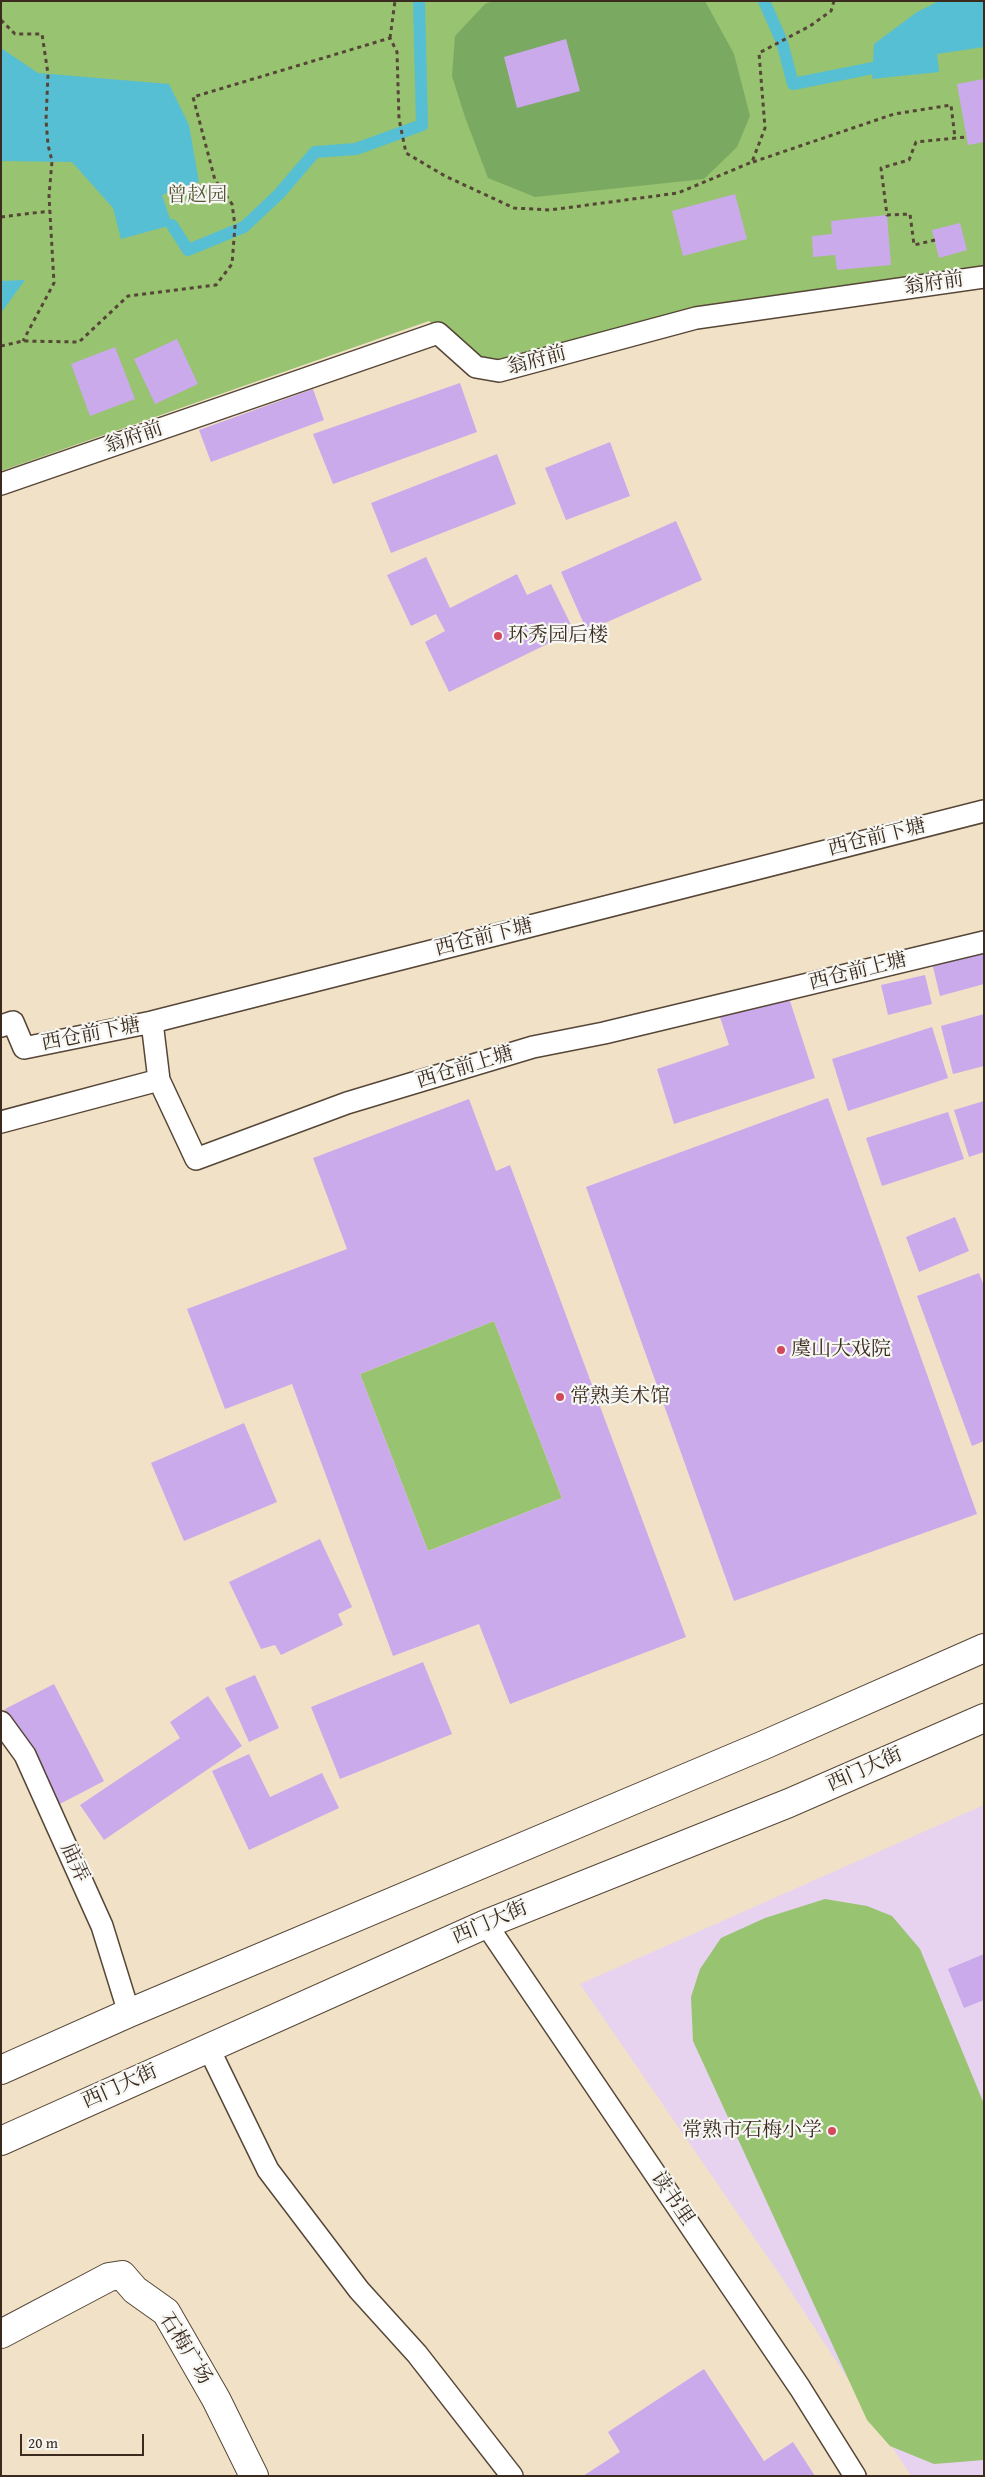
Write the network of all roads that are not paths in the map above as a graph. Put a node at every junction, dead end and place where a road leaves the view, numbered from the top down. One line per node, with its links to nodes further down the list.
1 (984, 277): 2 (lane, 翁府前)
2 (1, 484)
3 (984, 811): 5 (lane, 西仓前下塘)
4 (984, 942): 7 (lane, 西仓前上塘)
5 (152, 1022): 6 (lane, 西仓前下塘); 7 (lane)
6 (1, 1026)
7 (158, 1080): 8 (lane)
8 (1, 1122)
9 (984, 1648): 13 (main road)
10 (984, 1718): 12 (main road, 西门大街)
11 (1, 1722): 13 (lane, 庙弄)
12 (486, 1924): 14 (main road, 西门大街); 20 (lane, 读书里)
13 (128, 2013): 15 (main road)
14 (209, 2049): 16 (main road, 西门大街); 19 (lane)
15 (1, 2070)
16 (1, 2141)
17 (1, 2334): 18 (main road, 石梅广场)
18 (254, 2476)
19 (512, 2476)
20 (855, 2476)

